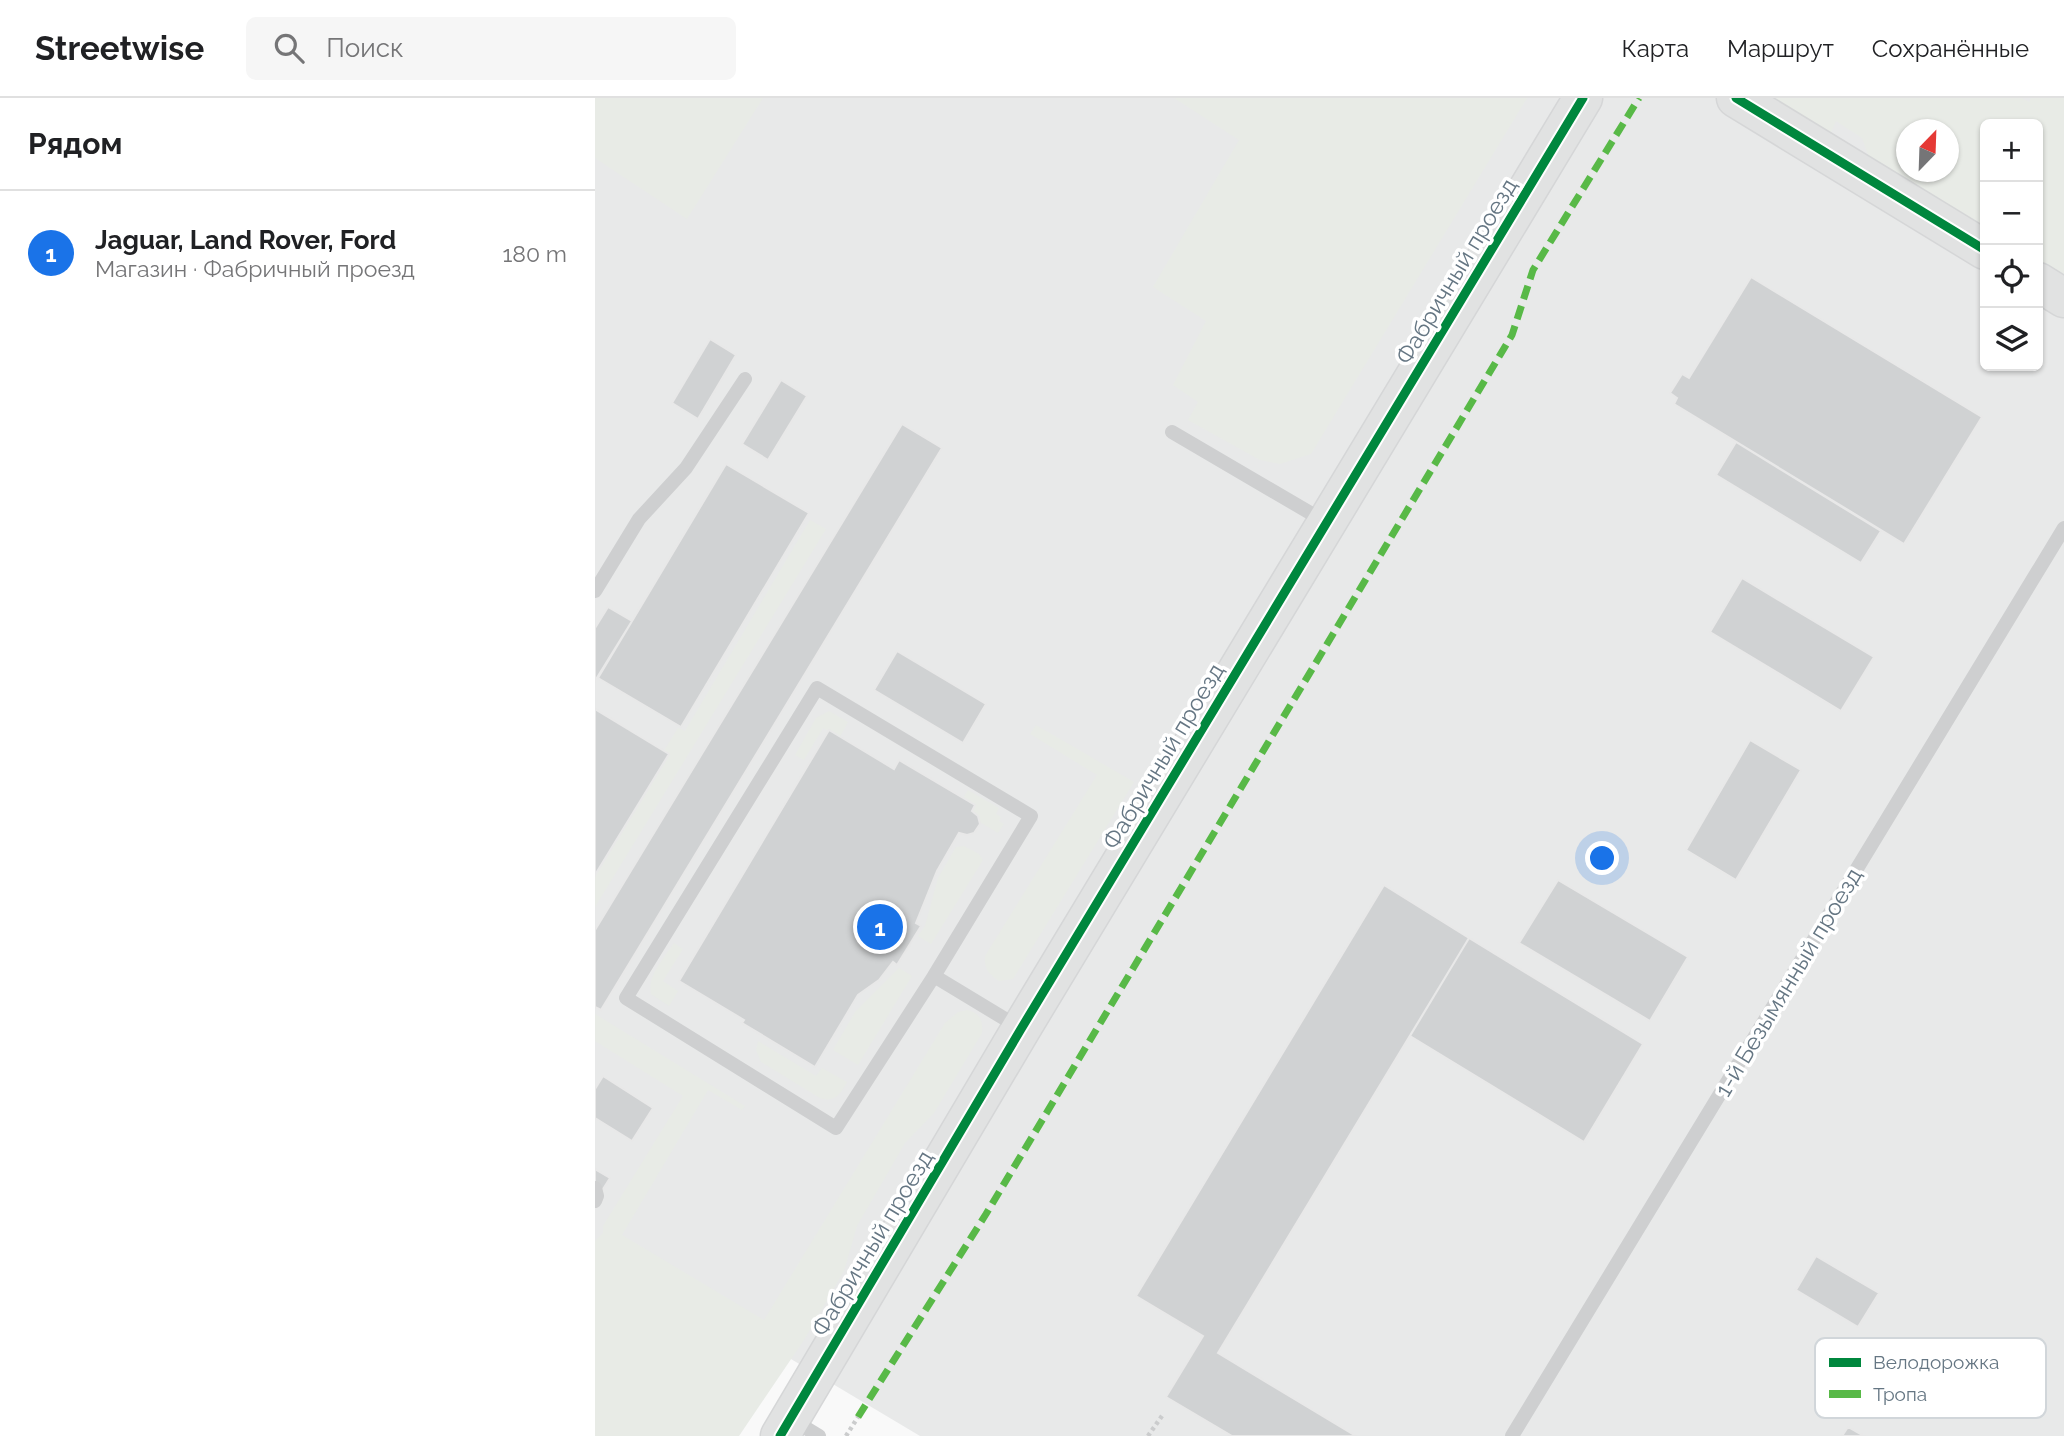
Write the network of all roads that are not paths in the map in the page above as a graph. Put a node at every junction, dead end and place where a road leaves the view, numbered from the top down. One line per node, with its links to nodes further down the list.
1 (1583, 98): 8 (street, Фабричный проезд)
2 (1736, 98): 3 (street)
3 (1980, 247)
4 (2043, 285): 5 (street)
5 (2064, 298)
6 (745, 379): 10 (lane)
7 (1172, 432): 8 (lane)
8 (1327, 523): 12 (street, Фабричный проезд)
9 (2064, 528): 16 (lane, 1-й Безымянный проезд)
10 (595, 591)
11 (934, 976): 11 (lane); 12 (lane)
12 (1021, 1029): 15 (street, Фабричный проезд)
13 (595, 1188): 14 (lane)
14 (595, 1201)
15 (797, 1430)
16 (1511, 1436)

